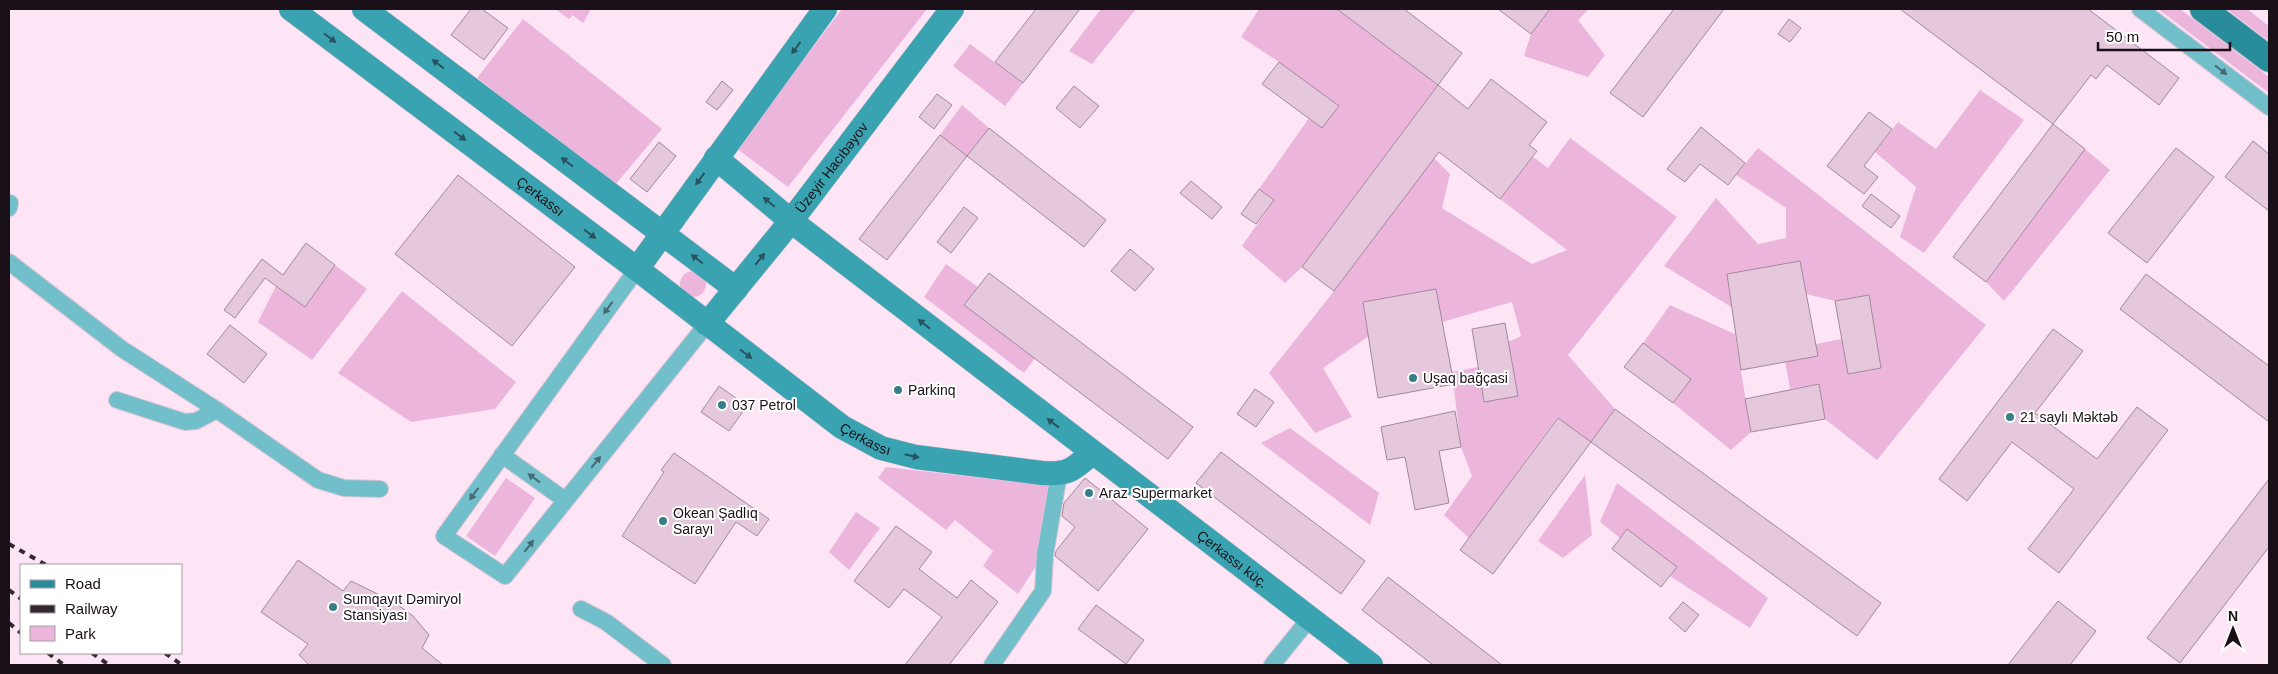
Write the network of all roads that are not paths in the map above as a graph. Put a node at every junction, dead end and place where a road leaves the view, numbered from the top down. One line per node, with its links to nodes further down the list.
1 (291, 9): 13 (street, Çerkassı, one-way to 13)
2 (364, 9): 11 (street, one-way to 2)
3 (825, 9): 9 (street, one-way to 9)
4 (952, 9): 10 (street, Üzeyir Hacıbəyov)
5 (2140, 9): 8 (street, one-way to 8)
6 (2203, 9): 7 (main road)
7 (2269, 59)
8 (2269, 107)
9 (716, 158): 10 (street, one-way to 9); 11 (street, one-way to 11)
10 (791, 220): 14 (street, Üzeyir Hacıbəyov, one-way to 10); 18 (street, one-way to 10)
11 (662, 232): 13 (street); 14 (street, one-way to 11)
12 (9, 262): 17 (street)
13 (637, 269): 15 (street, Çerkassı); 19 (street, one-way to 19)
14 (736, 289): 15 (street, Üzeyir Hacıbəyov)
15 (707, 324): 20 (street, Çerkassı, one-way to 20); 22 (street, one-way to 15)
16 (118, 400): 17 (street)
17 (216, 410): 21 (street)
18 (1092, 453): 20 (street); 24 (street, Çerkassı küç.)
19 (502, 455): 22 (street, one-way to 19); 22 (street, one-way to 22)
20 (1059, 474): 26 (street)
21 (380, 489)
22 (565, 500)
23 (581, 610): 25 (street)
24 (1310, 618): 27 (street); 28 (street, Çerkassı küç.)
25 (663, 665)
26 (992, 665)
27 (1272, 665)
28 (1371, 665)

